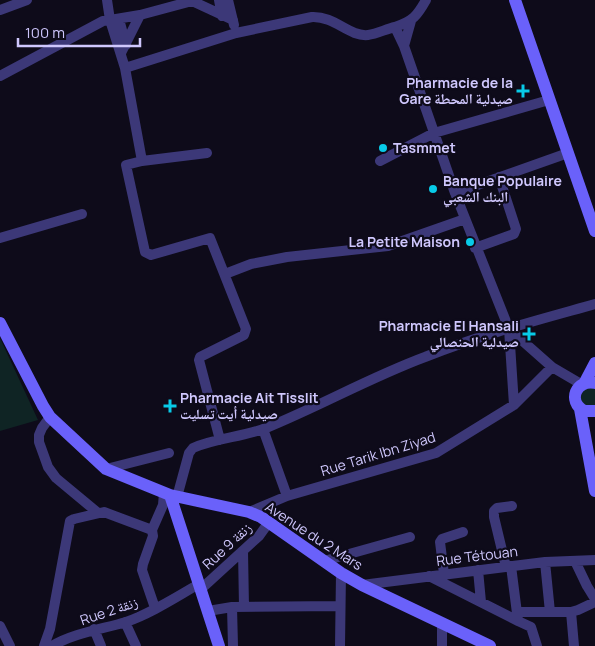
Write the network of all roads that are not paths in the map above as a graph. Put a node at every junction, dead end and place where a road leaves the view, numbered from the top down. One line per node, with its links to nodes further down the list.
1 (27, 0): 8 (street)
2 (106, 0): 12 (street)
3 (218, 0): 11 (street)
4 (228, 0): 13 (street)
5 (426, 0): 14 (street)
6 (515, 0): 21 (street)
7 (194, 1): 10 (street); 11 (street)
8 (14, 2): 9 (street)
9 (0, 10)
10 (140, 15): 12 (street); 18 (street)
11 (222, 16): 13 (street)
12 (114, 20): 18 (street); 20 (street)
13 (233, 20): 16 (street)
14 (411, 21): 15 (street); 17 (street)
15 (395, 27): 16 (street); 17 (street)
16 (236, 33): 19 (street)
17 (404, 46): 22 (street)
18 (123, 49): 19 (street)
19 (125, 68): 25 (street)
20 (0, 76)
21 (549, 100): 22 (street); 24 (street)
22 (434, 133): 26 (street); 28 (street)
23 (207, 153): 25 (street)
24 (568, 153): 27 (street); 31 (street)
25 (142, 161): 34 (street)
26 (380, 161)
27 (499, 177): 28 (street); 33 (street)
28 (455, 193): 30 (street)
29 (82, 214): 32 (street)
30 (465, 219): 33 (street); 34 (street)
31 (595, 230)
32 (0, 238)
33 (476, 248): 37 (street)
34 (225, 274): 47 (street)
35 (595, 304): 37 (street)
36 (0, 323): 44 (street)
37 (508, 328): 39 (street); 41 (street); 45 (street)
38 (595, 363): 40 (street)
39 (556, 369): 40 (street); 41 (street, Rue Tarik Ibn Ziyad)
40 (584, 386): 42 (street)
41 (514, 406): 53 (street, Rue Tarik Ibn Ziyad)
42 (580, 409): 43 (street); 49 (street)
43 (595, 411)
44 (50, 417): 50 (street); 55 (street)
45 (263, 429): 47 (street); 53 (street)
46 (595, 435): 49 (street)
47 (220, 440): 52 (street)
48 (169, 454): 50 (street)
49 (590, 461): 51 (street)
50 (106, 469): 52 (street, Avenue du 2 Mars)
51 (595, 491)
52 (173, 495): 56 (street, Avenue du 2 Mars); 58 (street); 71 (street)
53 (287, 496): 56 (street, Rue Tarik Ibn Ziyad)
54 (512, 506): 66 (street)
55 (97, 512): 58 (street); 88 (street)
56 (249, 512): 57 (street, Avenue du 2 Mars)
57 (269, 522): 61 (street, Rue 9 زنقة); 64 (street, Avenue du 2 Mars)
58 (152, 530): 78 (street)
59 (463, 532): 69 (street)
60 (410, 537): 64 (street)
61 (243, 551): 71 (street, Rue 9 زنقة); 77 (street)
62 (575, 560): 63 (street, Rue Tétouan); 65 (street, Rue Tétouan); 73 (street)
63 (595, 560)
64 (324, 561): 68 (street, Avenue du 2 Mars)
65 (545, 562): 66 (street, Rue Tétouan); 80 (street)
66 (508, 566): 67 (street, Rue Tétouan); 82 (street)
67 (478, 570): 69 (street, Rue Tétouan); 74 (street)
68 (341, 573): 72 (street, Avenue du 2 Mars); 75 (street)
69 (444, 574): 70 (street, Rue Tétouan)
70 (429, 576): 72 (street, Rue Tétouan); 74 (street)
71 (200, 586): 78 (street, Rue 2 زنقة); 79 (street)
72 (362, 586): 84 (street, Avenue du 2 Mars)
73 (595, 600): 81 (street)
74 (481, 602): 82 (street)
75 (340, 606): 77 (street); 94 (street)
76 (232, 607): 77 (street); 79 (street); 93 (street)
77 (244, 607)
78 (155, 608): 83 (street, Rue 2 زنقة)
79 (208, 611): 92 (street)
80 (550, 612): 81 (street); 82 (street)
81 (570, 612): 98 (street)
82 (517, 617): 97 (street)
83 (126, 622): 86 (street, Rue 2 زنقة); 91 (street)
84 (442, 623): 95 (street); 96 (street, Avenue du 2 Mars)
85 (0, 626): 87 (street)
86 (94, 629): 89 (street, Rue 2 زنقة); 90 (street)
87 (10, 646)
88 (44, 646)
89 (52, 646)
90 (101, 646)
91 (136, 646)
92 (219, 646)
93 (234, 646)
94 (340, 646)
95 (442, 646)
96 (490, 646)
97 (537, 646)
98 (574, 646)

